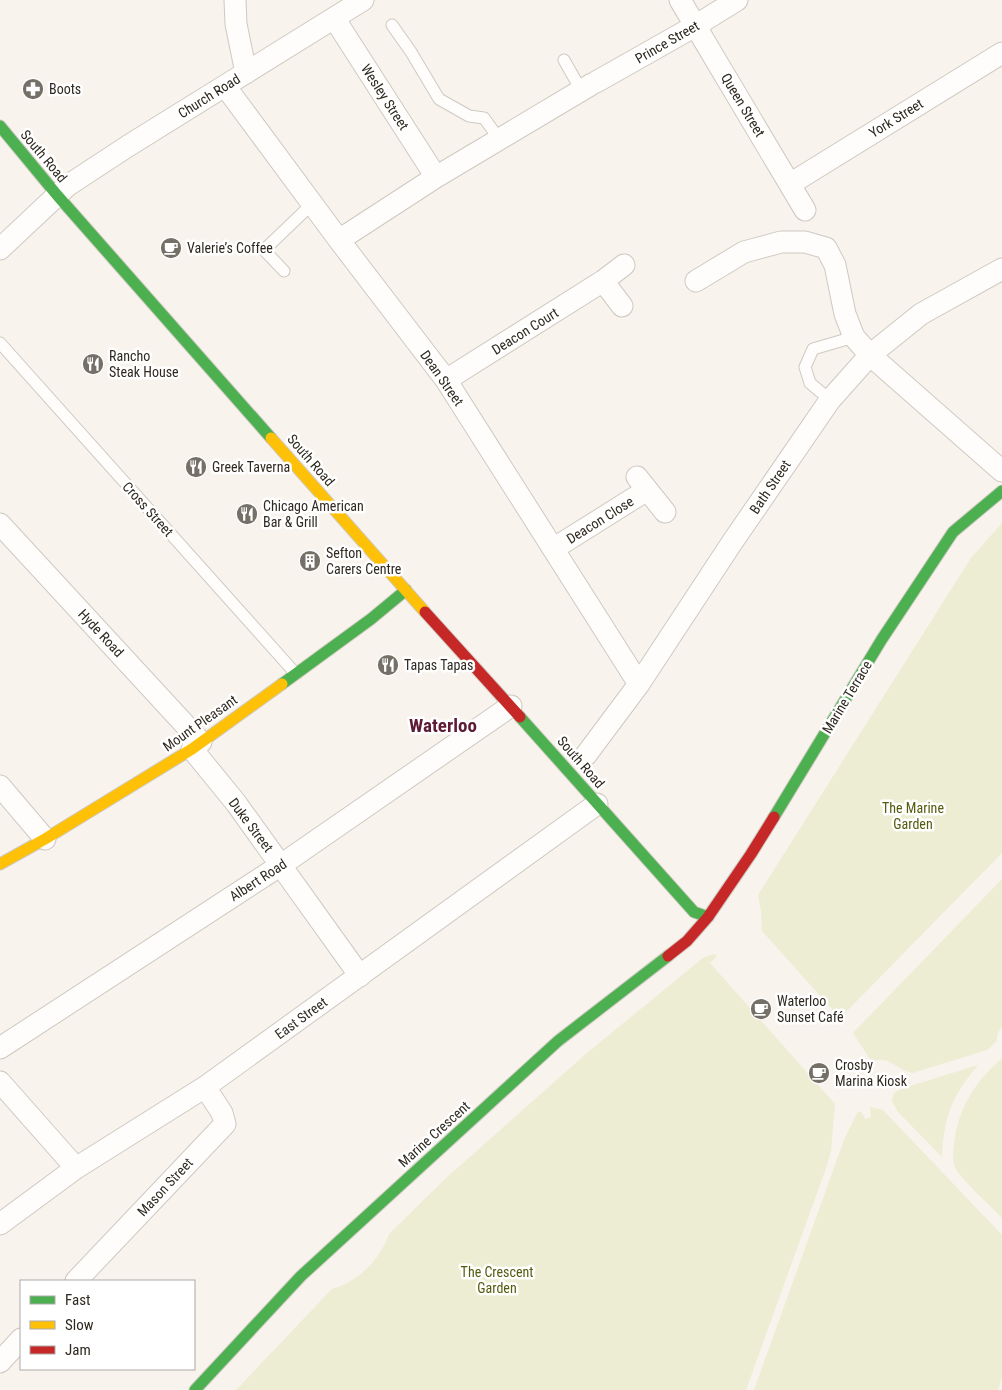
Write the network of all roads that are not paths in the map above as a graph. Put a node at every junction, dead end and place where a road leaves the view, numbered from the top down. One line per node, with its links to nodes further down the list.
1 (235, 0): 10 (street)
2 (363, 0): 5 (street, Church Road)
3 (680, 0): 7 (street, Queen Street)
4 (737, 0): 7 (street, Prince Street)
5 (334, 18): 10 (street, Church Road); 15 (street, Wesley Street)
6 (392, 25): 14 (lane)
7 (695, 26): 11 (street, Prince Street); 16 (street, Queen Street)
8 (1002, 53): 16 (street, York Street)
9 (564, 60): 11 (lane)
10 (246, 73): 12 (street, Church Road)
11 (590, 85): 14 (street)
12 (225, 86): 17 (street, Church Road); 18 (street, Dean Street)
13 (0, 126): 17 (street, South Road)
14 (499, 139): 15 (street)
15 (436, 177): 20 (street)
16 (790, 184): 19 (street, Queen Street)
17 (57, 195): 21 (street, Church Road); 38 (street, South Road)
18 (312, 204): 20 (street, Dean Street); 24 (lane)
19 (805, 210)
20 (339, 240): 31 (street, Dean Street)
21 (0, 249)
22 (624, 265): 25 (street, Deacon Court)
23 (1002, 269): 30 (street, Bath Street)
24 (284, 271)
25 (603, 281): 27 (street); 31 (street, Deacon Court)
26 (696, 281): 28 (street)
27 (622, 306)
28 (854, 336): 30 (street); 32 (lane)
29 (0, 344): 39 (lane, Cross Street)
30 (870, 356): 32 (street, Bath Street); 33 (street)
31 (446, 380): 37 (street, Dean Street)
32 (830, 400): 40 (street, Bath Street)
33 (1002, 471)
34 (1002, 491): 49 (street, Marine Terrace)
35 (665, 512): 37 (street, Deacon Close)
36 (0, 524): 42 (street, Hyde Road)
37 (553, 549): 40 (street, Dean Street)
38 (406, 590): 39 (street, Mount Pleasant); 41 (street, South Road)
39 (296, 674): 42 (street, Mount Pleasant)
40 (639, 684): 43 (street, Bath Street)
41 (511, 706): 45 (street, South Road); 48 (street, Albert Road)
42 (196, 746): 46 (street, Mount Pleasant); 48 (street, Duke Street)
43 (586, 755)
44 (0, 786): 46 (street)
45 (597, 804): 49 (street, South Road); 50 (street, East Street)
46 (45, 839): 47 (street, Mount Pleasant)
47 (0, 864)
48 (281, 866): 50 (street, Duke Street); 51 (street, Albert Road)
49 (708, 917): 59 (street, Marine Crescent)
50 (360, 976): 53 (street, East Street)
51 (0, 1048)
52 (0, 1082): 54 (street)
53 (205, 1087): 54 (street, East Street); 56 (street, Mason Street)
54 (76, 1168): 55 (street, East Street)
55 (0, 1224)
56 (77, 1280)
57 (20, 1340): 58 (street)
58 (0, 1362)
59 (195, 1390)

